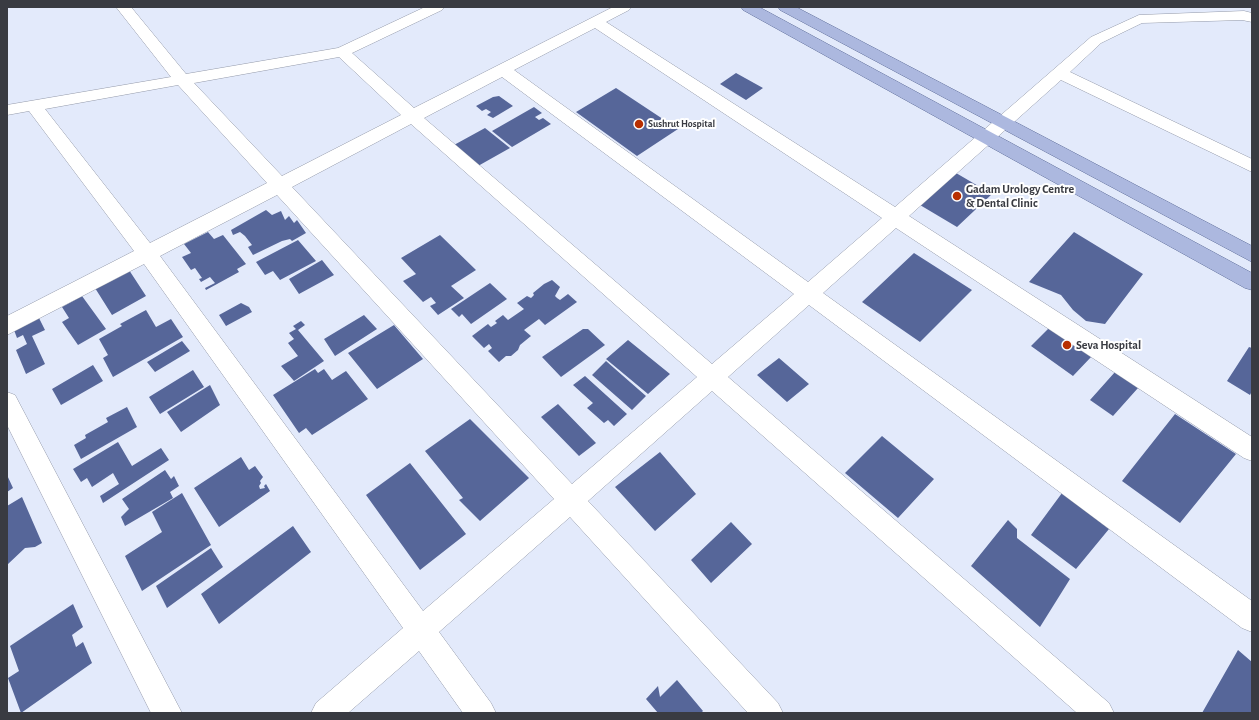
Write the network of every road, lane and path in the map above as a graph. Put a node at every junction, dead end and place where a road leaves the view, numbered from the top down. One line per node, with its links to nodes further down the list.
1 (123, 7): 11 (street)
2 (437, 7): 8 (street)
3 (624, 7): 7 (street)
4 (748, 7): 16 (main road)
5 (785, 7): 15 (main road)
6 (1252, 18): 10 (street)
7 (596, 22): 9 (street); 19 (street)
8 (342, 52): 11 (street); 14 (street)
9 (503, 70): 14 (street); 23 (street)
10 (1058, 73): 15 (street); 17 (street)
11 (181, 79): 12 (street); 18 (street)
12 (34, 106): 13 (street); 20 (street)
13 (7, 110)
14 (413, 117): 18 (street); 25 (street)
15 (1003, 122): 16 (street); 21 (main road)
16 (986, 137): 19 (street); 22 (main road)
17 (1252, 166)
18 (279, 186): 20 (street); 28 (street)
19 (895, 218): 23 (street); 27 (street)
20 (147, 254): 24 (street); 30 (street)
21 (1252, 255)
22 (1252, 282)
23 (808, 293): 25 (street); 29 (street)
24 (7, 326)
25 (712, 377): 28 (street); 35 (street)
26 (7, 402): 31 (street)
27 (1252, 450)
28 (571, 500): 30 (street); 34 (street)
29 (1252, 618)
30 (421, 630): 32 (street); 33 (street)
31 (167, 713)
32 (326, 713)
33 (481, 713)
34 (768, 713)
35 (1098, 713)

